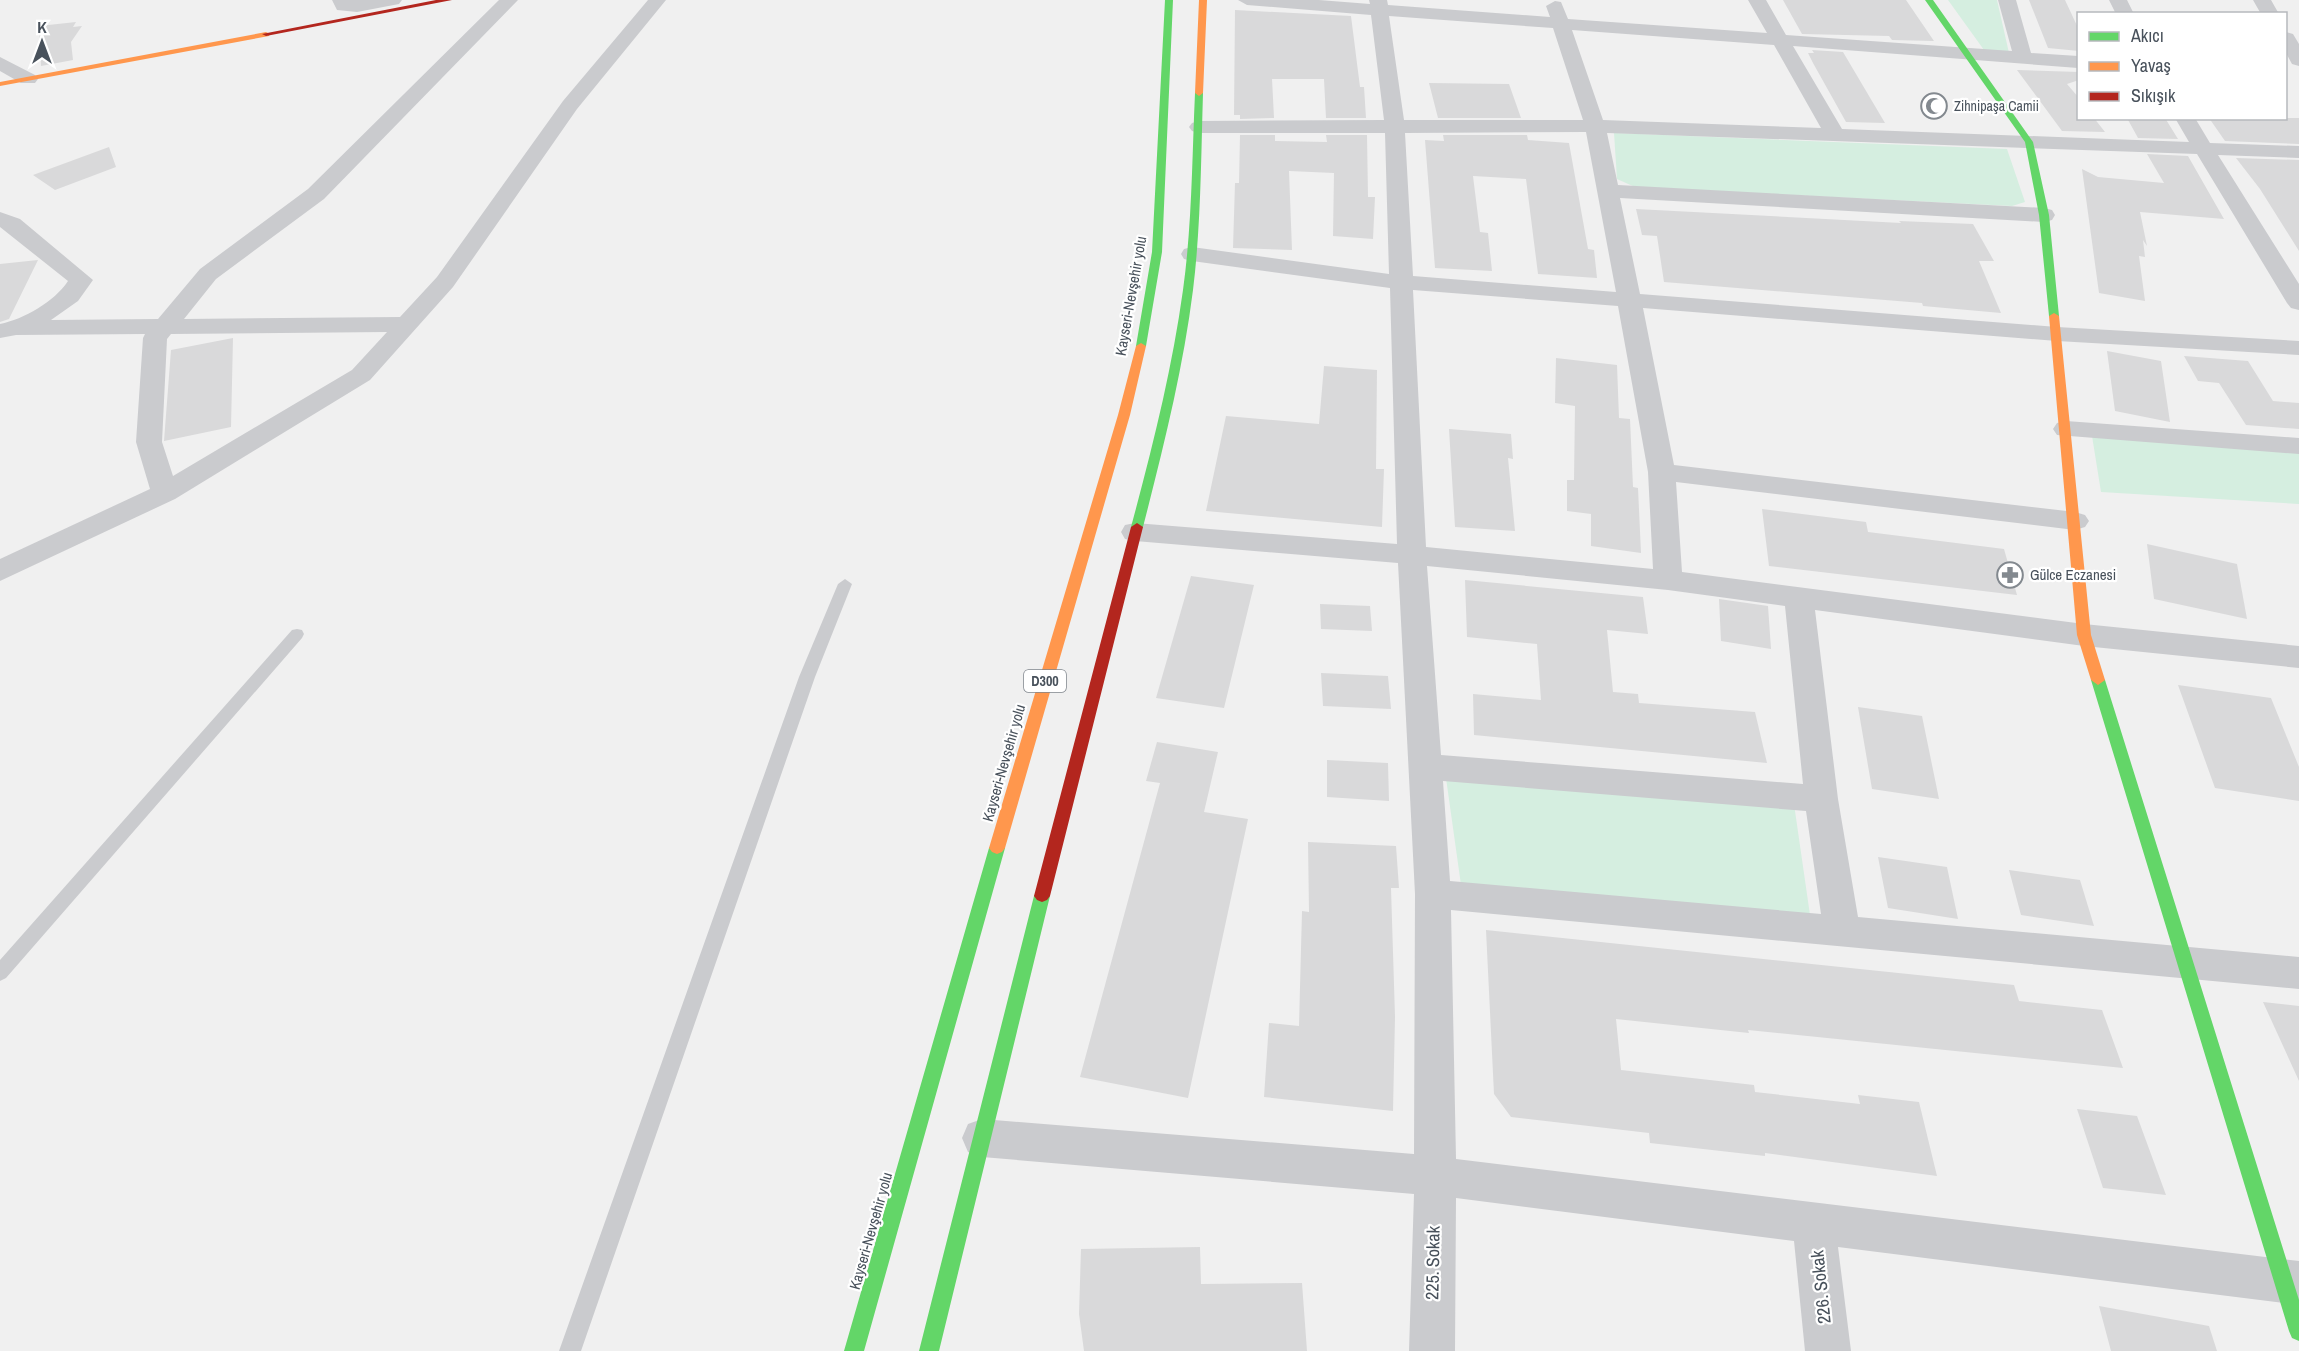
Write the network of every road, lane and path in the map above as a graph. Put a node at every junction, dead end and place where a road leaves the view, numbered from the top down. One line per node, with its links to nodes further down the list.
1 (341, 0): 2 (street)
2 (393, 0)
3 (448, 0): 22 (main road)
4 (508, 0): 40 (street)
5 (657, 0): 39 (street)
6 (1169, 0): 71 (main road, Kayseri-Nevşehir yolu / D300)
7 (1203, 0): 26 (main road)
8 (1247, 0): 13 (street)
9 (1553, 0): 14 (street)
10 (1756, 0): 15 (street)
11 (1929, 0): 17 (main road)
12 (2007, 0): 18 (street)
13 (1378, 5): 14 (street); 27 (street, 225. Sokak)
14 (1562, 22): 15 (street); 25 (street)
15 (1781, 40): 17 (street); 28 (street)
16 (2287, 41): 21 (street)
17 (1970, 55): 18 (street); 29 (main road)
18 (2023, 59): 19 (street)
19 (2077, 62)
20 (0, 63): 22 (street)
21 (2297, 71)
22 (27, 79): 23 (main road)
23 (0, 84)
24 (2186, 120): 30 (street)
25 (1595, 126): 27 (street); 28 (street); 32 (street)
26 (1199, 127): 27 (street); 35 (main road)
27 (1395, 128): 36 (street, 225. Sokak)
28 (1835, 135): 29 (street)
29 (2029, 142): 30 (street); 33 (main road)
30 (2204, 149): 31 (street); 38 (street)
31 (2299, 152)
32 (1608, 191): 33 (street); 37 (street)
33 (2044, 215): 42 (main road)
34 (0, 219): 41 (street)
35 (1192, 254): 36 (street); 49 (main road)
36 (1400, 282): 37 (street); 50 (street, 225. Sokak)
37 (1628, 299): 42 (street); 46 (street)
38 (2299, 303)
39 (407, 324): 40 (street); 47 (street)
40 (165, 326): 41 (street); 47 (street)
41 (5, 328)
42 (2057, 334): 43 (street); 44 (main road)
43 (2299, 348)
44 (2066, 429): 45 (street); 48 (main road)
45 (2299, 446)
46 (1662, 472): 48 (street); 52 (street)
47 (165, 494): 51 (street)
48 (2076, 521): 56 (main road)
49 (1135, 532): 50 (street); 65 (main road)
50 (1412, 555): 52 (street); 58 (street, 225. Sokak)
51 (0, 571)
52 (1668, 580): 54 (street)
53 (845, 584): 70 (lane)
54 (1799, 597): 56 (street); 59 (street)
55 (297, 634): 63 (lane)
56 (2084, 635): 57 (street); 62 (main road)
57 (2299, 657)
58 (1426, 767): 59 (street); 60 (street, 225. Sokak)
59 (1821, 799): 61 (street)
60 (1433, 894): 61 (street); 66 (street, 225. Sokak)
61 (1842, 932): 62 (street)
62 (2186, 964): 64 (street); 68 (main road)
63 (0, 973)
64 (2299, 973)
65 (982, 1138): 66 (street); 72 (main road)
66 (1435, 1176): 67 (street); 73 (street, 225. Sokak)
67 (1814, 1223): 68 (street); 74 (street, 226. Sokak)
68 (2293, 1282): 69 (main road)
69 (2299, 1331)
70 (570, 1351)
71 (854, 1351)
72 (929, 1351)
73 (1432, 1351)
74 (1828, 1351)

